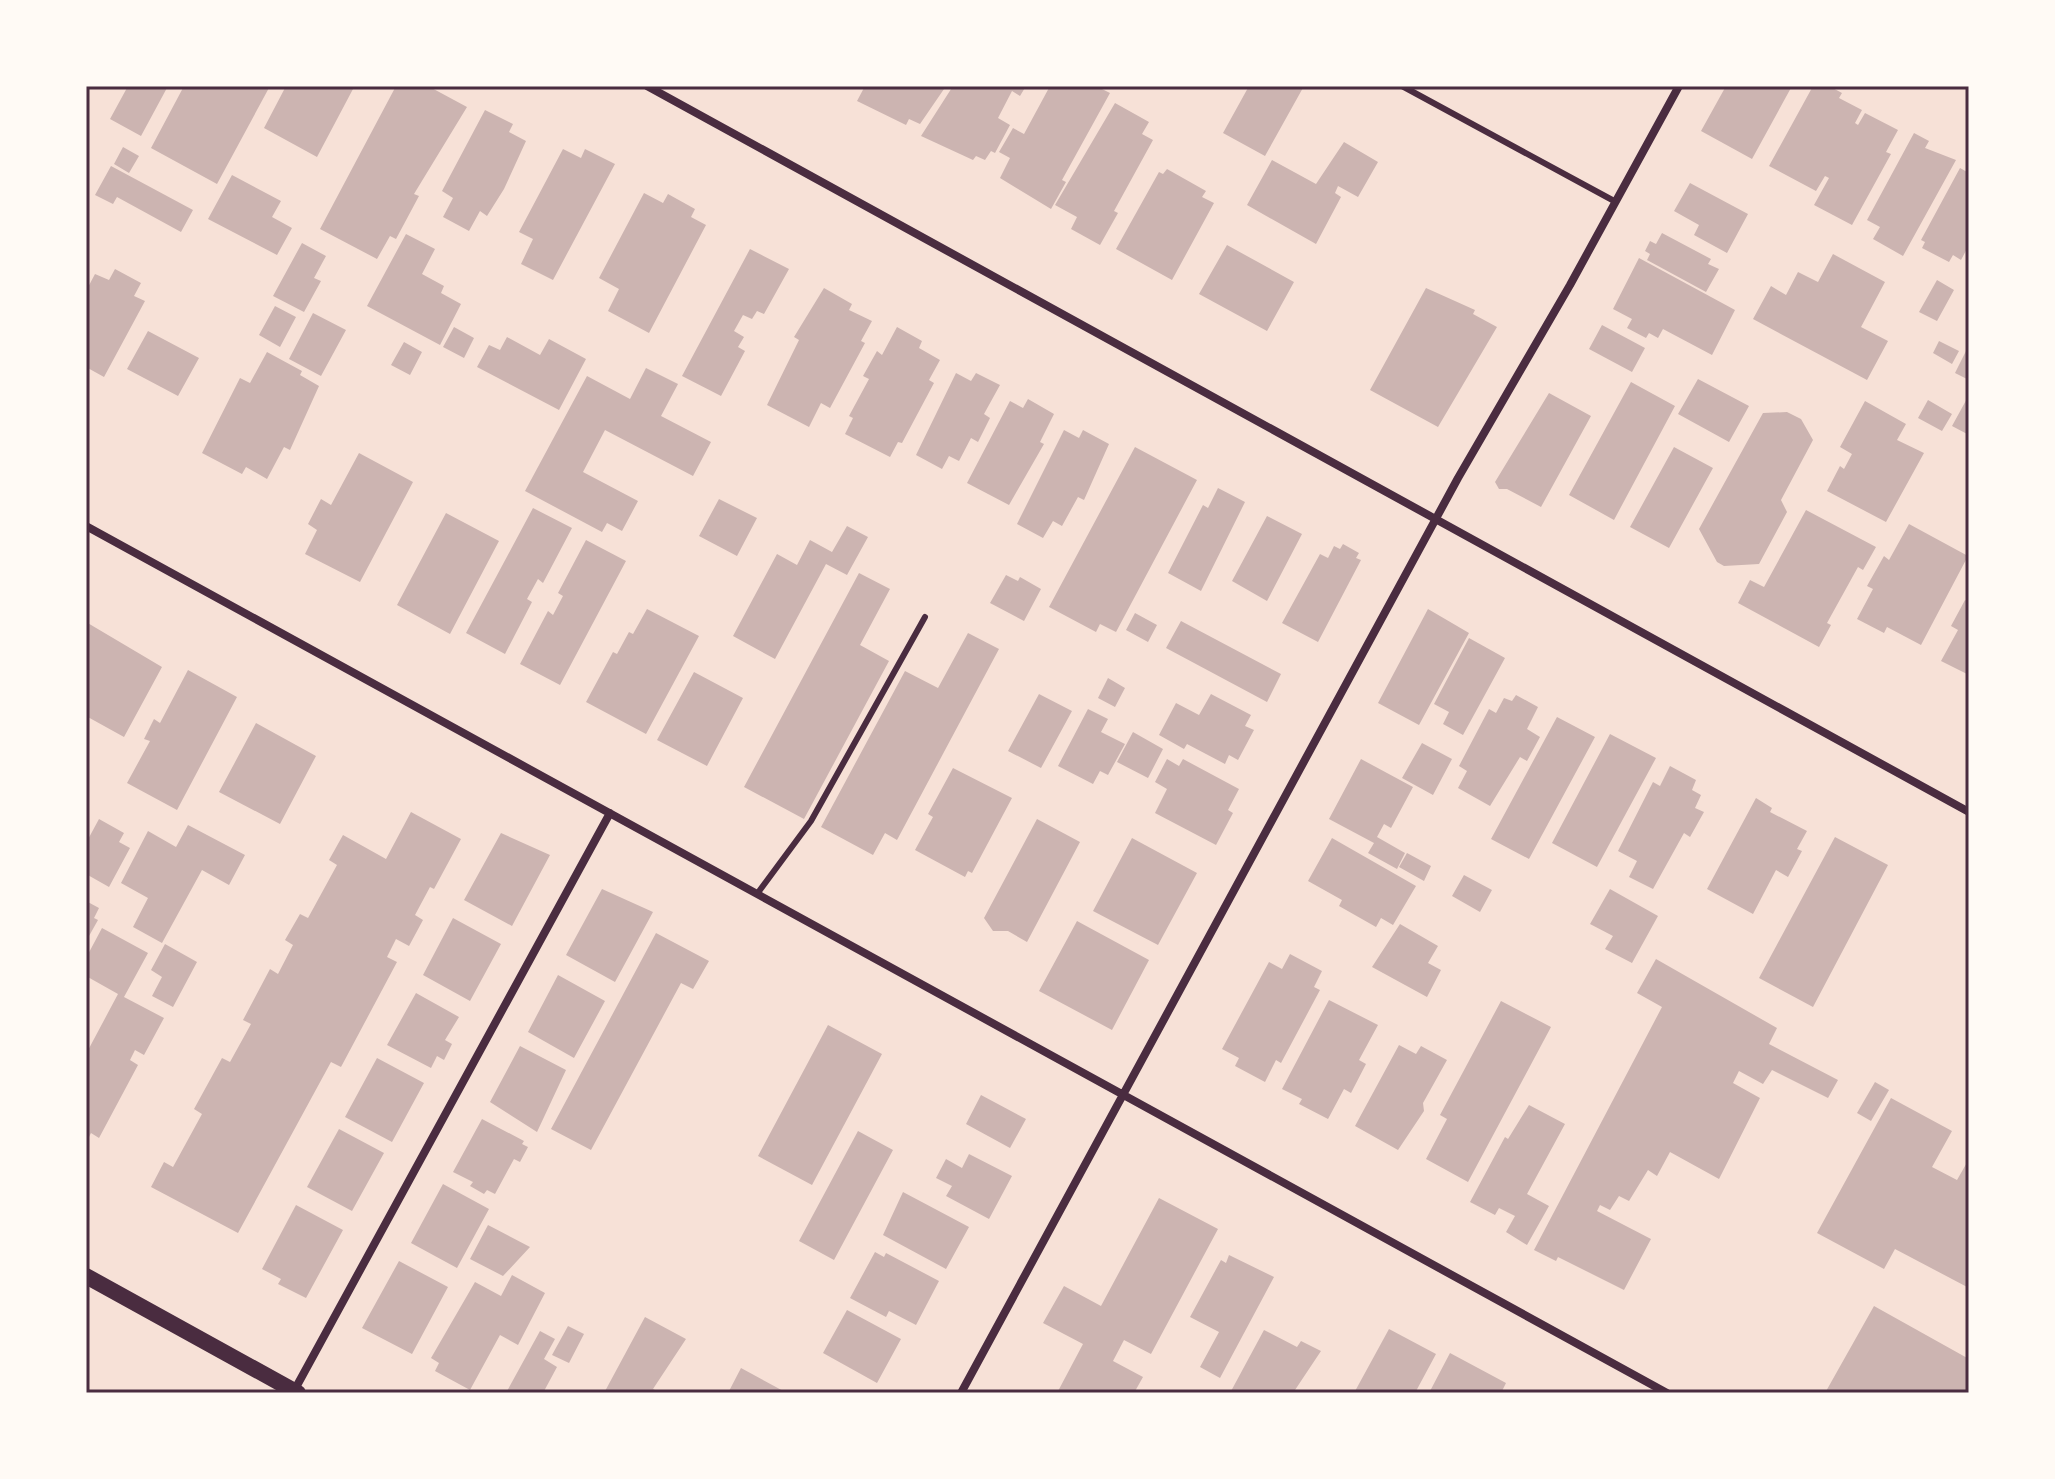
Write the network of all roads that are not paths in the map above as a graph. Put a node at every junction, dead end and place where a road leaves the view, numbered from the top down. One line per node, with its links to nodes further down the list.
1 (647, 86): 5 (street)
2 (1402, 86): 4 (lane)
3 (1679, 86): 4 (street)
4 (1616, 202): 5 (street)
5 (1436, 519): 8 (street); 11 (street)
6 (86, 526): 9 (street)
7 (925, 617): 10 (lane)
8 (1969, 812)
9 (610, 813): 10 (street); 13 (street)
10 (757, 894): 11 (street)
11 (1120, 1095): 14 (street); 15 (street)
12 (86, 1276): 13 (main road)
13 (296, 1392)
14 (961, 1393)
15 (1667, 1393)

